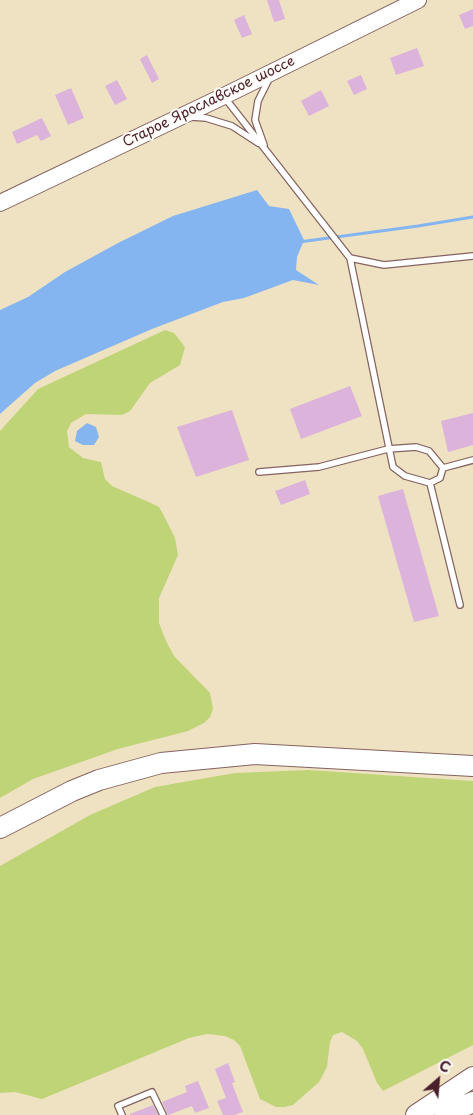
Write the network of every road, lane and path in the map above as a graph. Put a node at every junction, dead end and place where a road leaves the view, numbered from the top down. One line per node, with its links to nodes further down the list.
1 (418, 0): 2 (main road, Старое Ярославское шоссе)
2 (276, 71): 3 (main road, Старое Ярославское шоссе); 5 (lane)
3 (224, 96): 4 (main road, Старое Ярославское шоссе); 5 (lane)
4 (182, 116): 5 (lane); 6 (main road, Старое Ярославское шоссе)
5 (267, 151): 8 (lane)
6 (0, 203)
7 (473, 256): 8 (lane)
8 (350, 258): 9 (lane)
9 (388, 449): 11 (lane); 12 (lane); 13 (lane)
10 (473, 460): 11 (lane)
11 (443, 468): 13 (lane)
12 (259, 472)
13 (430, 483): 14 (lane)
14 (460, 605)
15 (470, 766): 16 (highway)
16 (0, 828)
17 (473, 1076): 21 (highway)
18 (473, 1102): 22 (highway)
19 (122, 1115): 20 (lane)
20 (163, 1115)
21 (416, 1115)
22 (445, 1115)

